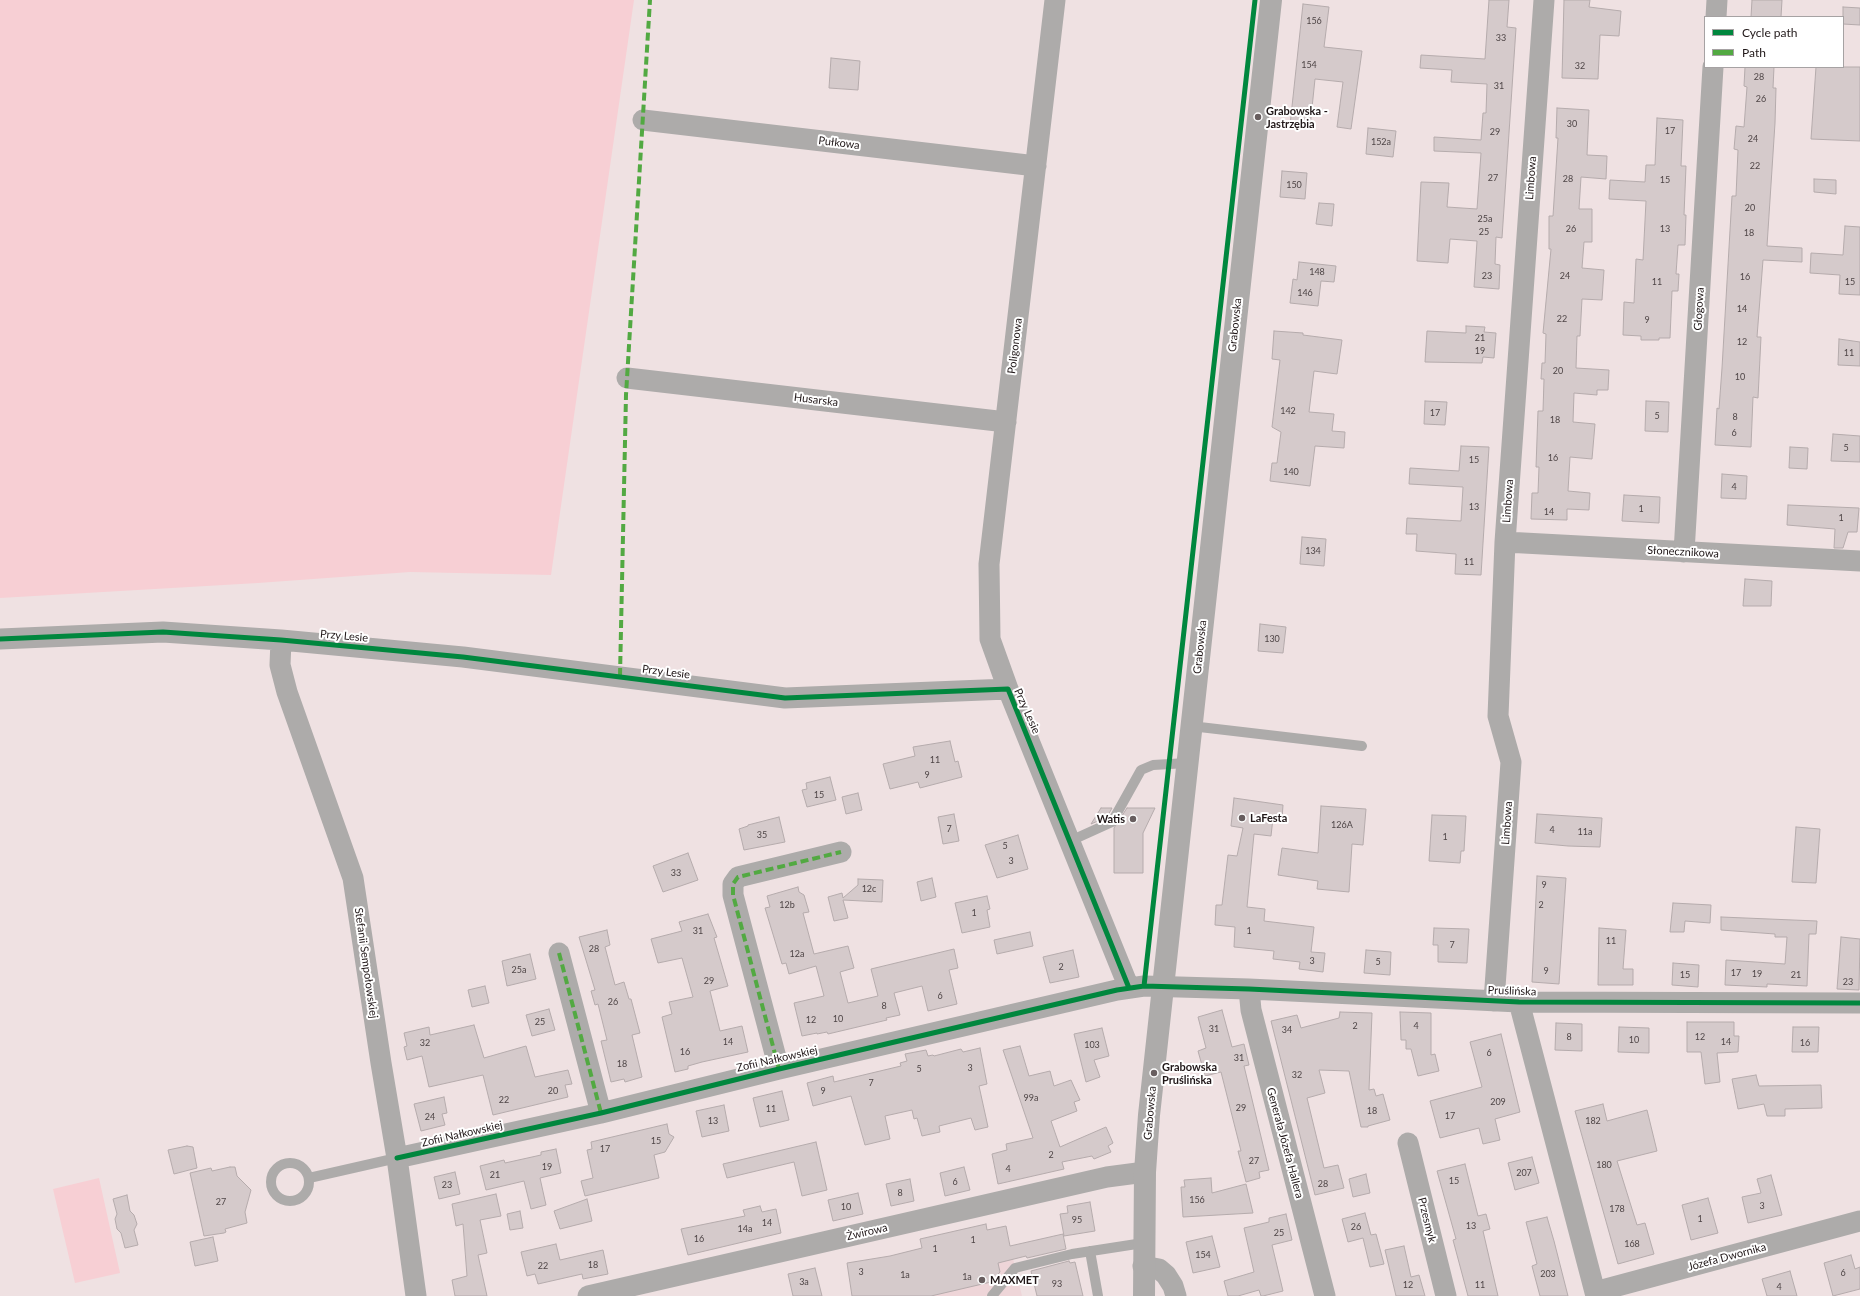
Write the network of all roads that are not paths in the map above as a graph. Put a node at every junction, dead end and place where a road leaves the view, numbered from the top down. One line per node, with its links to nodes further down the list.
1 (1055, 0): 8 (street, Poligonowa)
2 (1271, 0): 17 (street, Grabowska)
3 (1544, 0): 11 (street, Limbowa)
4 (1717, 0): 5 (street)
5 (1716, 16)
6 (1713, 68): 12 (street, Głogowa)
7 (643, 120): 8 (street, Pułkowa)
8 (1036, 166): 10 (street, Poligonowa)
9 (627, 378): 10 (street, Husarska)
10 (1006, 422): 16 (street, Poligonowa)
11 (1505, 542): 12 (street, Słonecznikowa); 26 (street, Limbowa)
12 (1684, 552): 13 (street, Słonecznikowa)
13 (1860, 562)
14 (0, 640): 15 (street, Przy Lesie)
15 (280, 640): 16 (street, Przy Lesie); 32 (street, Stefanii Sempołowskiej)
16 (1008, 689): 20 (street, Przy Lesie)
17 (1191, 726): 18 (lane); 19 (street, Grabowska)
18 (1362, 746)
19 (1187, 763): 20 (lane); 23 (street, Grabowska)
20 (1070, 841): 24 (street, Przy Lesie)
21 (841, 852): 29 (street)
22 (559, 953): 30 (street)
23 (1163, 986): 24 (street, Zofii Nałkowskiej); 25 (street, Pruślińska); 33 (street, Grabowska)
24 (1129, 988): 29 (street, Zofii Nałkowskiej)
25 (1249, 989): 26 (street, Pruślińska); 46 (street, Generała Józefa Hallera)
26 (1494, 1001): 27 (street, Pruślińska)
27 (1519, 1002): 28 (street, Pruślińska); 39 (street)
28 (1860, 1003)
29 (779, 1069): 30 (street, Zofii Nałkowskiej)
30 (601, 1113): 32 (street, Zofii Nałkowskiej)
31 (1408, 1143): 47 (street, Przesmyk)
32 (397, 1158): 34 (lane); 40 (street, Stefanii Sempołowskiej)
33 (1145, 1172): 36 (street, Grabowska); 41 (street, Żwirowa)
34 (309, 1178)
35 (1860, 1221): 39 (street, Józefa Dwornika)
36 (1143, 1244): 37 (lane); 38 (street, Grabowska)
37 (1090, 1252): 42 (lane); 43 (lane)
38 (1143, 1266): 44 (street, Grabowska); 45 (street)
39 (1595, 1294)
40 (416, 1296)
41 (588, 1296)
42 (992, 1296)
43 (1098, 1296)
44 (1144, 1296)
45 (1176, 1296)
46 (1325, 1296)
47 (1446, 1296)

